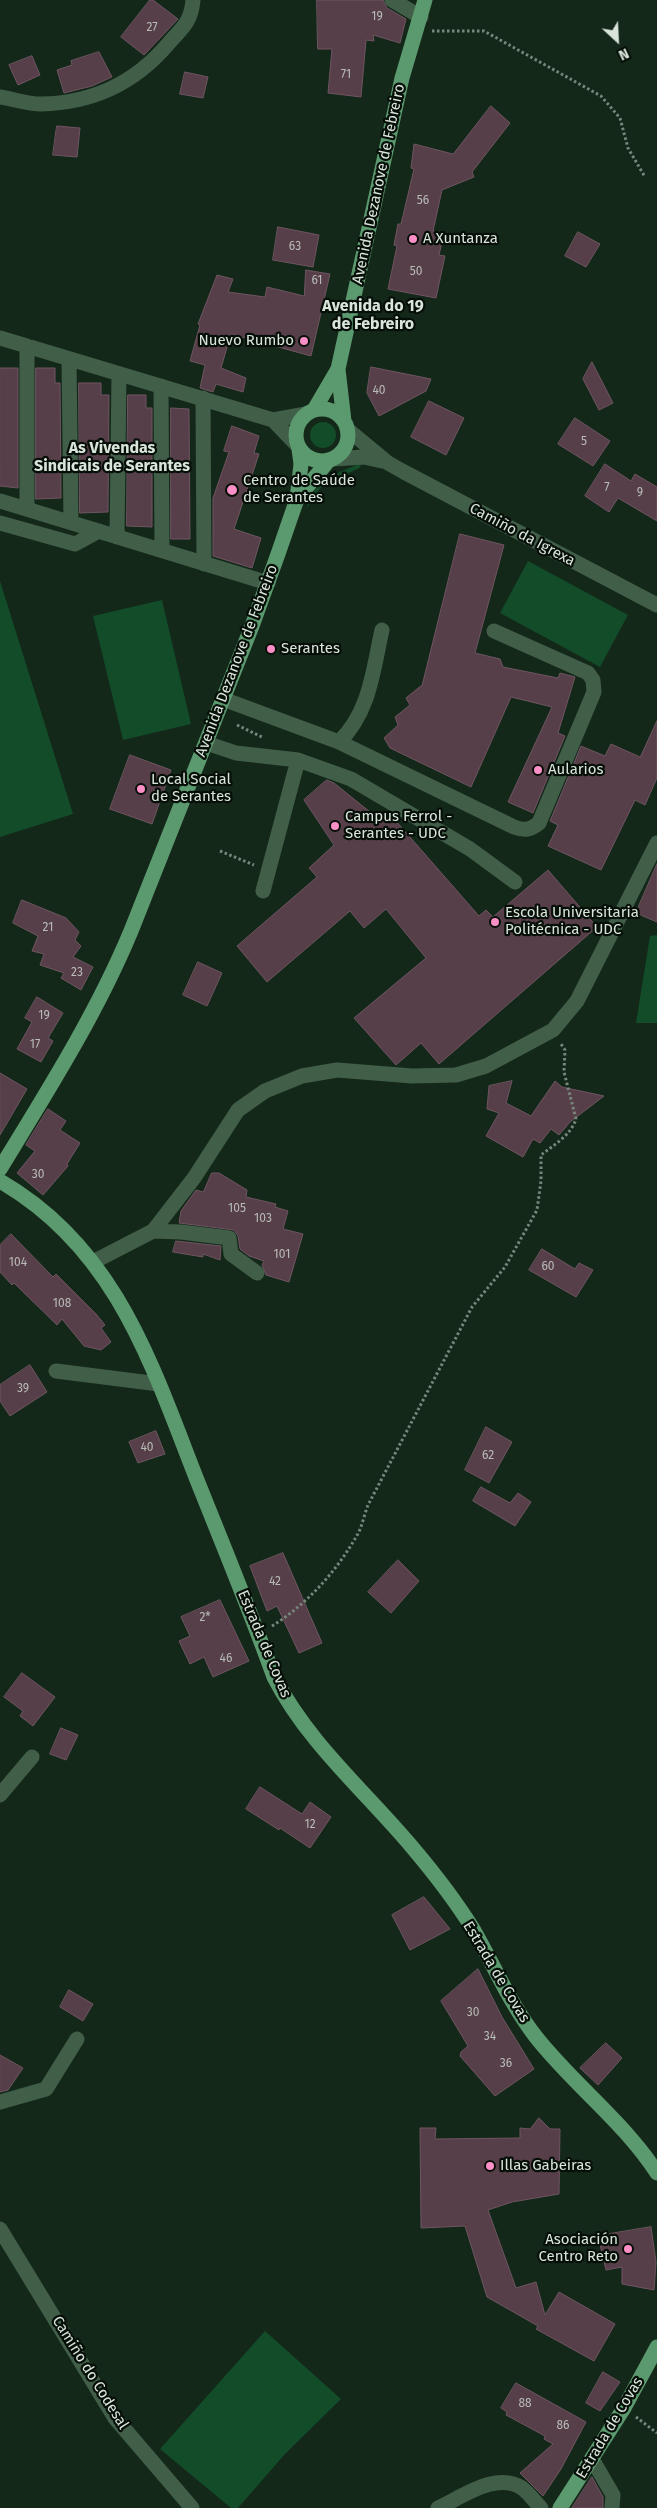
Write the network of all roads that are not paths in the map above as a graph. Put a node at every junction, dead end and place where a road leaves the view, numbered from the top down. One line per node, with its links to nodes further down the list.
1 (193, 0): 5 (street)
2 (392, 0): 4 (street)
3 (425, 0): 4 (main road, Avenida Dezanove de Febreiro)
4 (418, 24): 9 (main road, Avenida Dezanove de Febreiro)
5 (0, 97)
6 (0, 338): 7 (street)
7 (27, 346): 8 (street); 21 (street)
8 (69, 359): 10 (street); 23 (street)
9 (338, 369): 13 (main road, Avenida Dezanove de Febreiro); 15 (main road, Avenida Dezanove de Febreiro)
10 (119, 374): 11 (street); 25 (street)
11 (161, 386): 12 (street); 26 (street)
12 (202, 398): 14 (street); 27 (street)
13 (310, 412): 14 (street); 15 (main road); 16 (main road)
14 (273, 420): 16 (street)
15 (346, 425): 17 (main road); 18 (street)
16 (298, 447): 17 (main road); 19 (main road, Avenida Dezanove de Febreiro)
17 (331, 459): 18 (street); 19 (main road, Avenida Dezanove de Febreiro)
18 (388, 463): 29 (street, Camiño da Igrexa)
19 (297, 499): 28 (main road, Avenida Dezanove de Febreiro)
20 (0, 501): 21 (street)
21 (27, 508): 23 (street)
22 (0, 523): 24 (street)
23 (71, 523): 24 (street)
24 (99, 532): 25 (street)
25 (117, 537): 26 (street)
26 (162, 550): 27 (street)
27 (204, 564): 28 (street)
28 (268, 583): 32 (main road, Avenida Dezanove de Febreiro)
29 (657, 605)
30 (382, 630): 33 (street)
31 (494, 631): 33 (street)
32 (223, 698): 33 (street); 34 (main road, Avenida Dezanove de Febreiro)
33 (339, 742)
34 (206, 743): 35 (street); 39 (main road, Avenida Dezanove de Febreiro)
35 (298, 760): 37 (street); 38 (street)
36 (657, 843): 41 (street)
37 (516, 882)
38 (264, 891)
39 (0, 1169)
40 (0, 1181): 42 (main road, Estrada de Covas)
41 (153, 1231): 42 (street); 43 (street)
42 (93, 1262): 45 (main road, Estrada de Covas)
43 (257, 1273)
44 (56, 1371): 45 (street)
45 (159, 1384): 50 (main road, Estrada de Covas)
46 (32, 1757): 47 (street)
47 (0, 1794)
48 (77, 2039): 49 (street)
49 (0, 2102)
50 (657, 2172)
51 (0, 2230): 54 (street, Camiño do Codesal)
52 (657, 2347): 53 (main road, Estrada de Covas)
53 (592, 2459): 57 (main road, Estrada de Covas); 58 (street)
54 (192, 2508)
55 (438, 2508): 56 (street)
56 (541, 2508)
57 (560, 2508)
58 (612, 2508)

